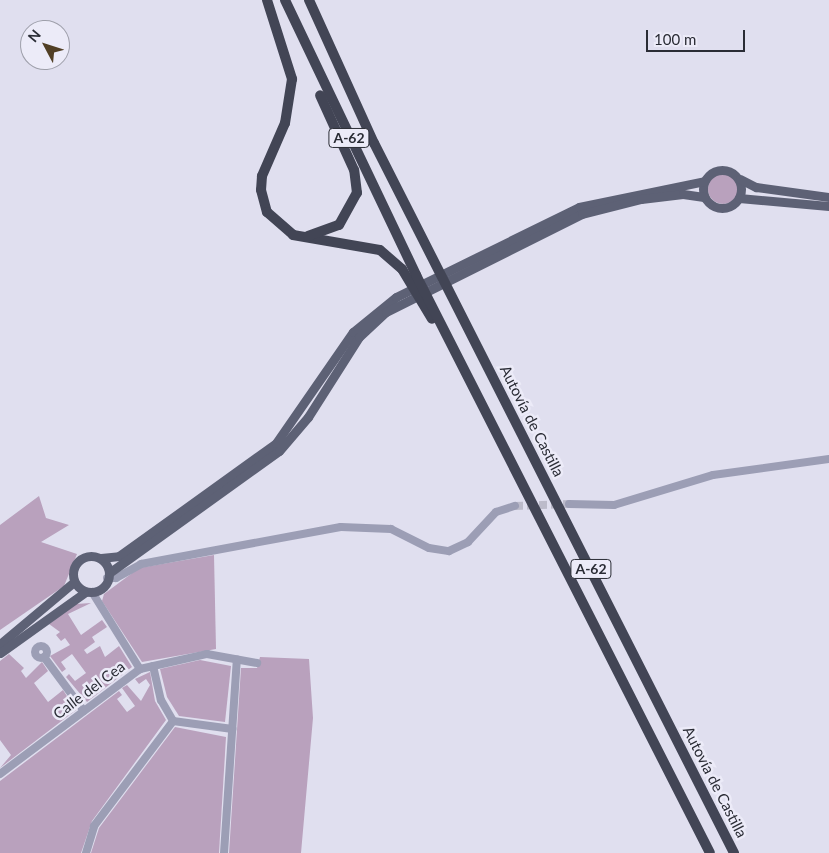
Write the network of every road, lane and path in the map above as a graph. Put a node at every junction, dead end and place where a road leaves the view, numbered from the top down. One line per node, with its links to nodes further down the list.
1 (267, 0): 13 (highway)
2 (281, 0): 13 (highway)
3 (285, 0): 14 (highway, A-62)
4 (308, 0): 6 (highway, Autovía de Castilla / A-62)
5 (316, 0): 6 (highway)
6 (357, 109): 36 (highway, Autovía de Castilla / A-62)
7 (739, 179): 8 (main road); 9 (main road); 11 (main road)
8 (704, 181): 10 (main road); 18 (main road)
9 (829, 196)
10 (704, 198): 11 (main road); 19 (main road)
11 (740, 198): 12 (main road)
12 (829, 206)
13 (302, 237): 14 (highway)
14 (412, 277): 35 (highway, A-62)
15 (829, 459): 16 (street)
16 (569, 504)
17 (515, 506): 19 (street)
18 (101, 558): 19 (main road); 20 (main road)
19 (108, 576): 21 (main road)
20 (74, 582): 21 (main road); 22 (main road)
21 (88, 592): 23 (main road); 28 (street)
22 (0, 644)
23 (0, 653)
24 (44, 657): 29 (street)
25 (237, 659): 26 (street, Calle del Cea); 27 (street, Calle del Cea); 31 (street)
26 (257, 663)
27 (153, 666): 28 (street, Calle del Cea); 30 (street)
28 (140, 668): 29 (street, Calle del Cea)
29 (84, 711): 32 (street, Calle del Cea)
30 (174, 721): 31 (street); 33 (street)
31 (232, 729): 34 (street)
32 (0, 774)
33 (86, 853)
34 (224, 853)
35 (710, 853)
36 (734, 853)

